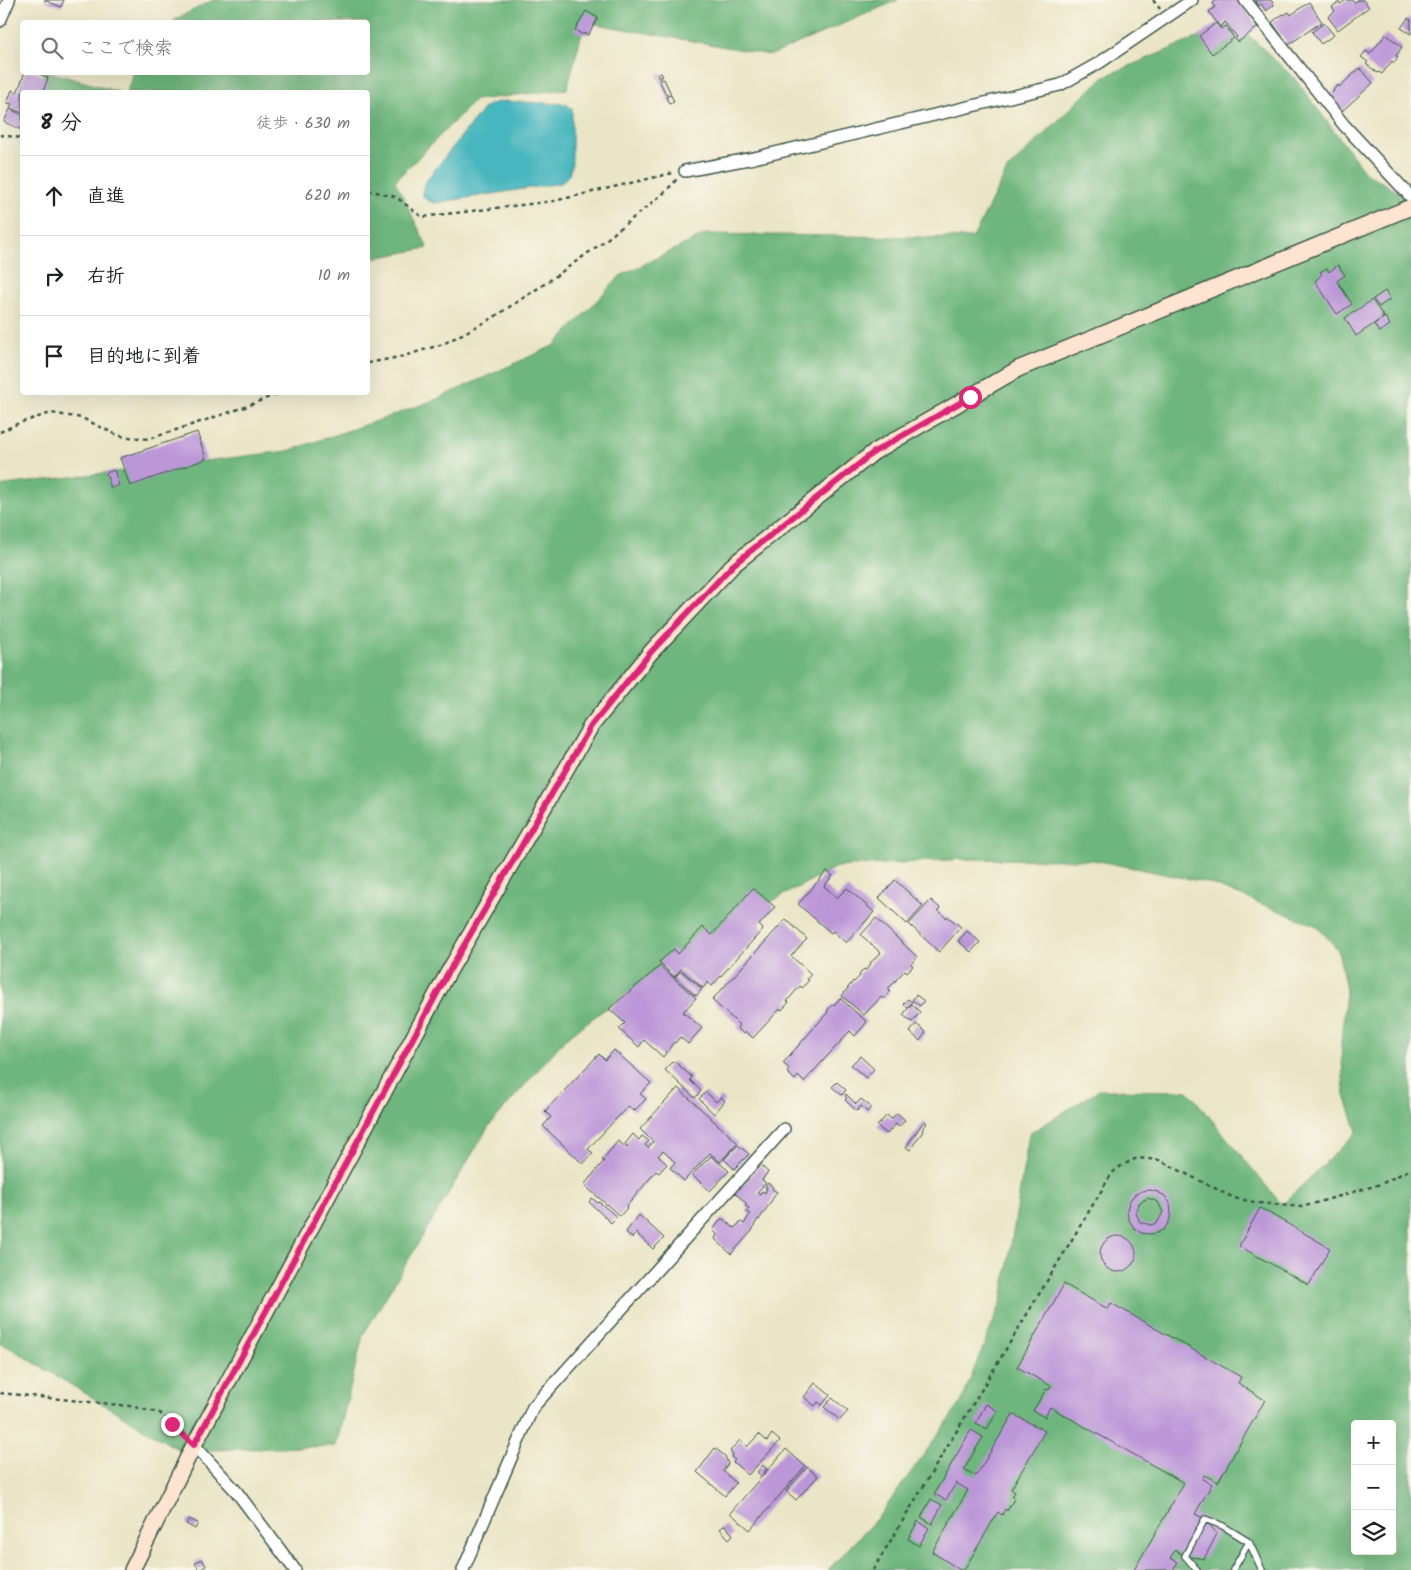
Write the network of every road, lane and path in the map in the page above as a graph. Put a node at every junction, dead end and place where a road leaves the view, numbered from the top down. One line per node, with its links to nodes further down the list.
1 (9, 0): 4 (street)
2 (1192, 0): 7 (street)
3 (1245, 0): 9 (street)
4 (0, 21)
5 (0, 134): 6 (path)
6 (20, 138)
7 (684, 171): 8 (path); 11 (path)
8 (370, 190)
9 (1411, 197)
10 (1411, 207): 17 (street)
11 (370, 363)
12 (275, 395): 13 (path)
13 (0, 432)
14 (784, 1128): 21 (street)
15 (1411, 1169): 22 (path)
16 (0, 1393): 17 (path)
17 (194, 1445): 19 (street); 20 (street)
18 (1249, 1542): 23 (lane); 24 (lane); 25 (lane)
19 (132, 1570)
20 (295, 1570)
21 (463, 1570)
22 (873, 1570)
23 (1197, 1570)
24 (1233, 1570)
25 (1262, 1570)

